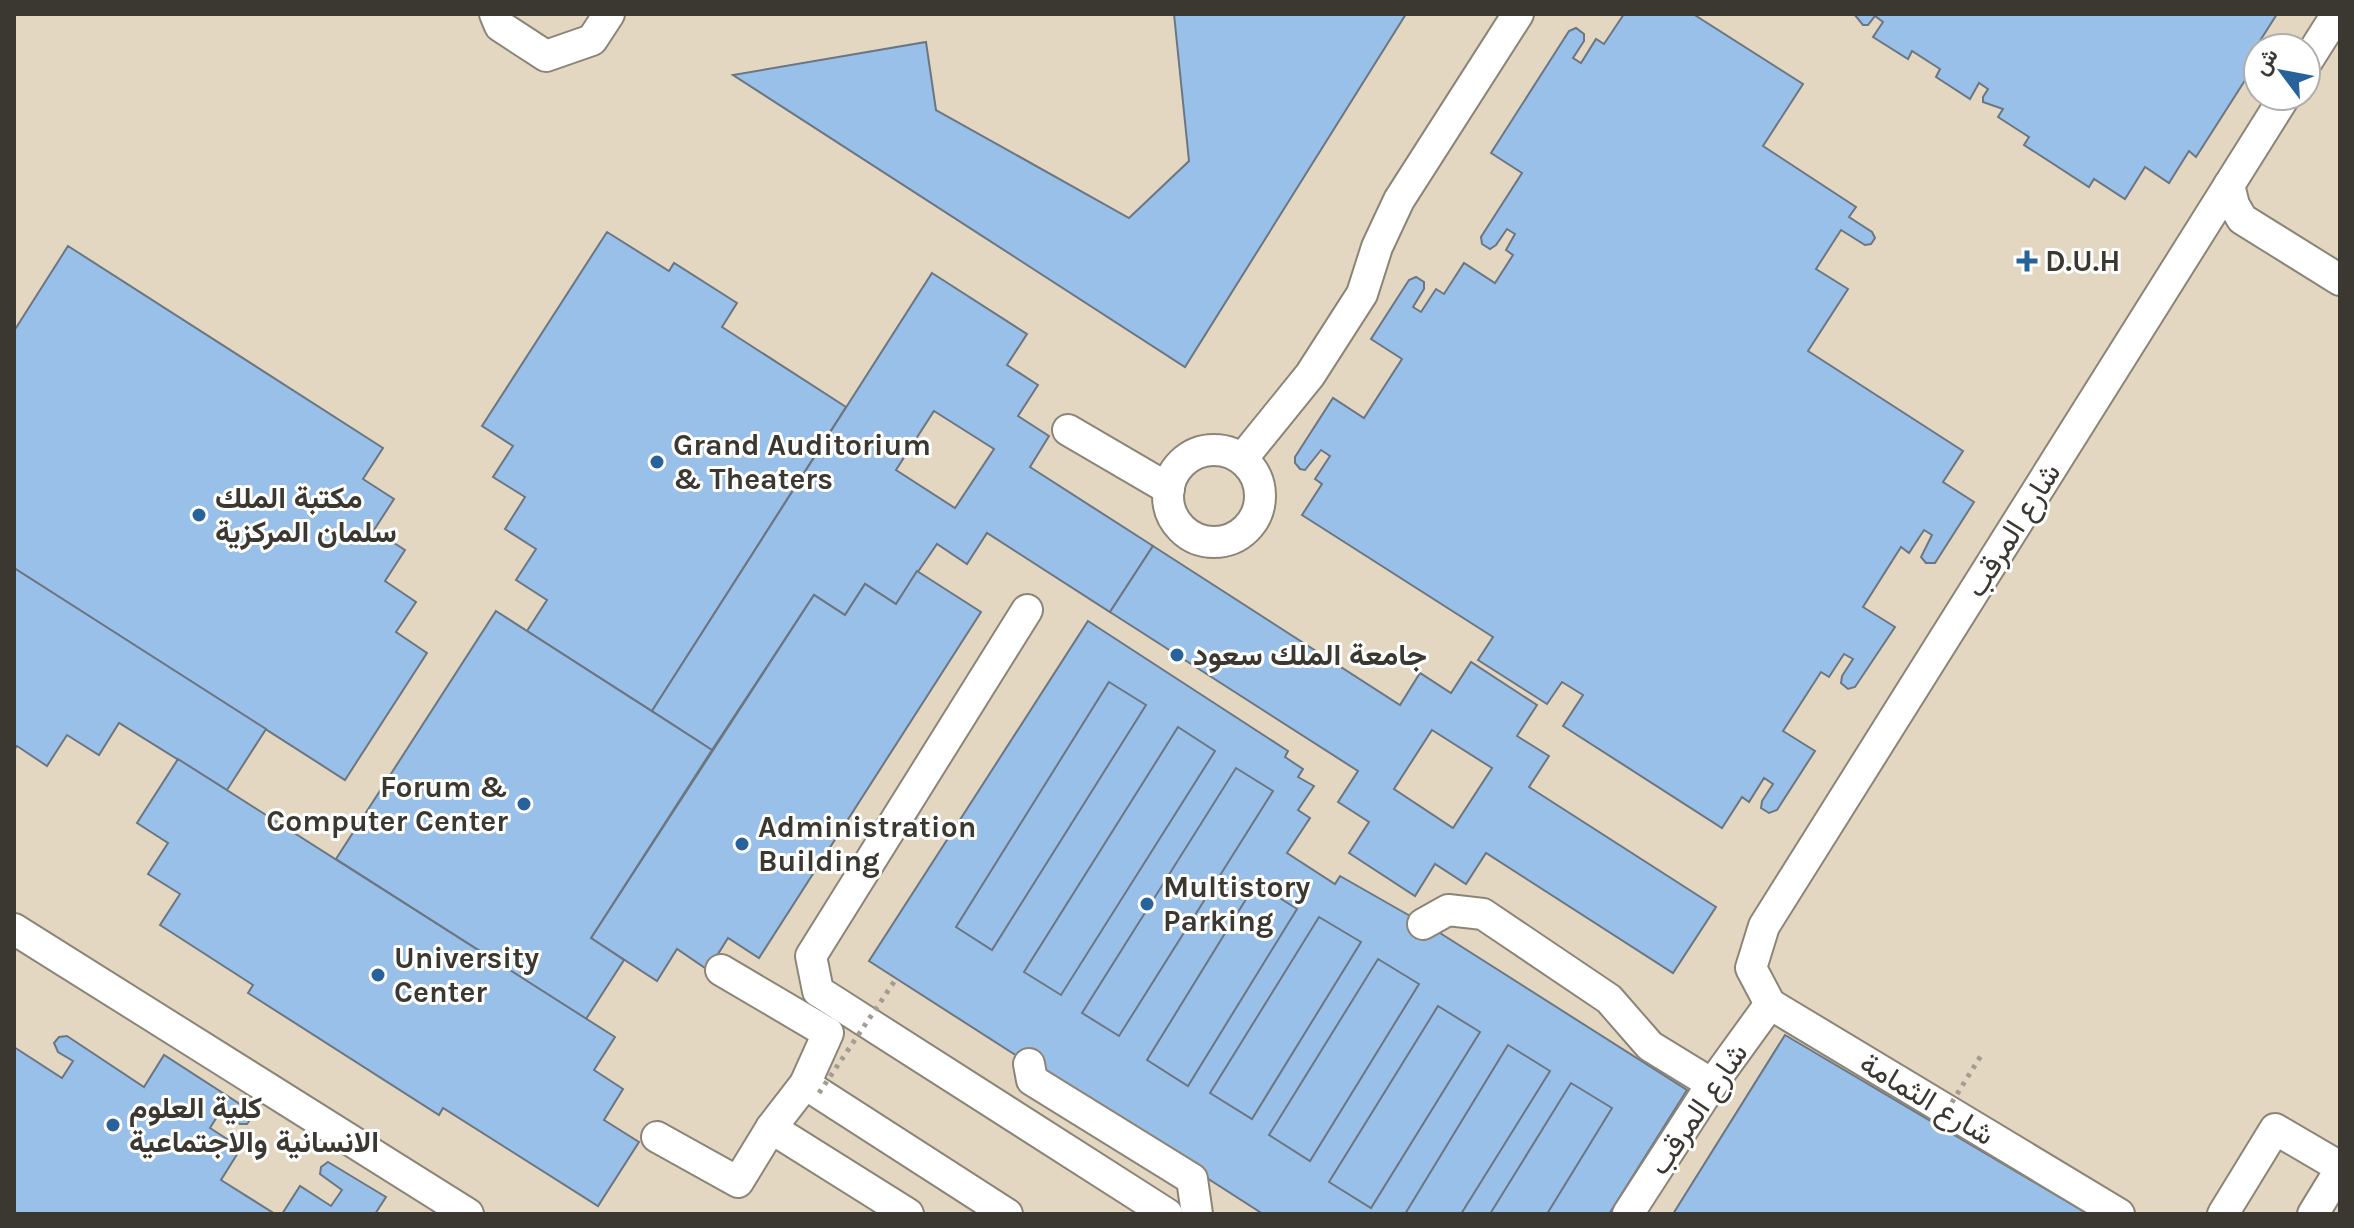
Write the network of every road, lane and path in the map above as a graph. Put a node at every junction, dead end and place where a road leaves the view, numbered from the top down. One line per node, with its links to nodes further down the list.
1 (495, 14): 2 (street)
2 (609, 14)
3 (1518, 14): 10 (street)
4 (2337, 14): 5 (street)
5 (2322, 38)
6 (2275, 112): 7 (street, شارع المرقب)
7 (2229, 185): 8 (street); 17 (street, شارع المرقب)
8 (2340, 280)
9 (1068, 430): 11 (street)
10 (1242, 459): 11 (street); 11 (street)
11 (1169, 489)
12 (1027, 610): 29 (street)
13 (1423, 924): 20 (street)
14 (14, 929): 26 (street)
15 (721, 970): 21 (street)
16 (896, 979): 21 (path, bridge)
17 (1770, 1004): 20 (street, شارع المرقب); 32 (street, شارع الثمامة)
18 (1982, 1054): 23 (path, bridge)
19 (1029, 1064): 30 (street)
20 (1712, 1084): 31 (street, شارع المرقب)
21 (812, 1088): 22 (street); 28 (street)
22 (771, 1128): 24 (street); 27 (street)
23 (1936, 1128)
24 (657, 1137)
25 (2340, 1168): 33 (street); 34 (street)
26 (468, 1214)
27 (908, 1214)
28 (1007, 1214)
29 (1167, 1214)
30 (1197, 1214)
31 (1628, 1214)
32 (2119, 1214)
33 (2223, 1214)
34 (2313, 1214)

